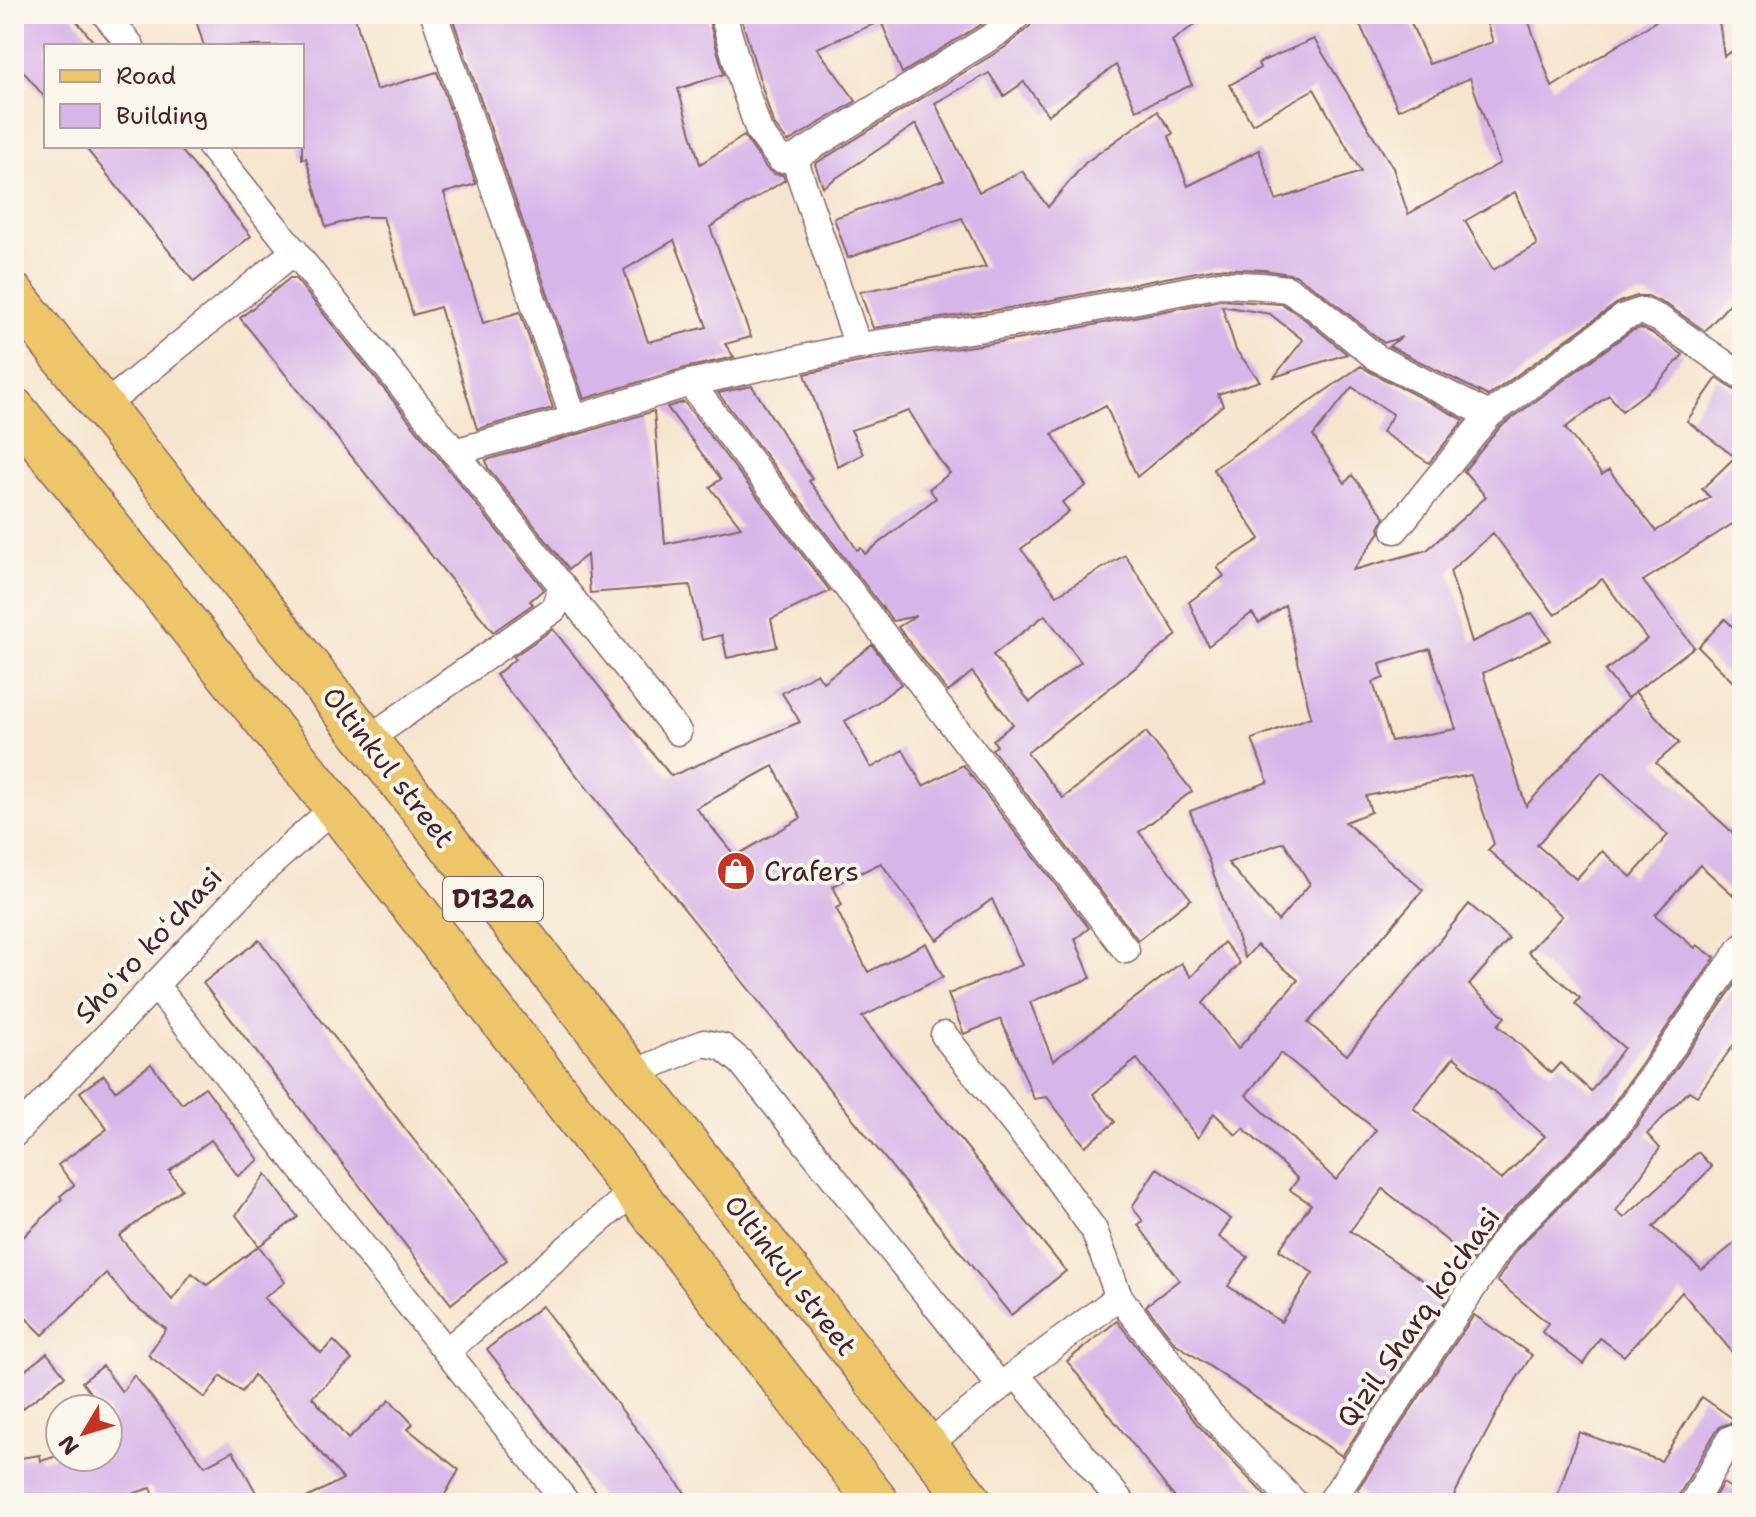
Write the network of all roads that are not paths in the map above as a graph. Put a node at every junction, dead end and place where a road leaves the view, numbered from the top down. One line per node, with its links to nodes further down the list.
1 (105, 14): 5 (street)
2 (434, 14): 16 (street)
3 (723, 14): 7 (street)
4 (1019, 14): 7 (street)
5 (129, 44)
6 (212, 148): 8 (street)
7 (794, 158): 10 (street)
8 (295, 251): 13 (street); 17 (street)
9 (14, 295): 13 (main road, Oltinkul street / D132a)
10 (858, 346): 12 (street); 15 (street)
11 (1742, 376): 15 (street)
12 (690, 383): 16 (street); 24 (street)
13 (103, 407): 21 (main road, Oltinkul street / D132a)
14 (14, 409): 22 (main road, D132a)
15 (1489, 415): 18 (street)
16 (574, 419): 17 (street)
17 (454, 452): 19 (street)
18 (1395, 530)
19 (562, 586): 20 (street); 21 (street)
20 (678, 732)
21 (367, 740): 27 (main road, Oltinkul street / D132a)
22 (335, 807): 25 (street, Shoʻro koʻchasi); 29 (main road, D132a)
23 (1742, 947): 40 (street, Qizil Sharq ko'chasi)
24 (1126, 950)
25 (155, 985): 28 (street, Shoʻro koʻchasi); 31 (street)
26 (944, 1035): 30 (street)
27 (632, 1074): 32 (street); 34 (main road, Oltinkul street / D132a)
28 (14, 1134)
29 (634, 1191): 31 (street); 36 (main road, D132a)
30 (1119, 1297): 32 (street); 39 (street)
31 (447, 1351): 35 (street)
32 (1009, 1381): 34 (street); 38 (street)
33 (1730, 1439): 41 (street)
34 (926, 1446): 37 (main road, Oltinkul street / D132a)
35 (567, 1503)
36 (878, 1503)
37 (972, 1503)
38 (1122, 1503)
39 (1295, 1503)
40 (1330, 1503)
41 (1693, 1503)

